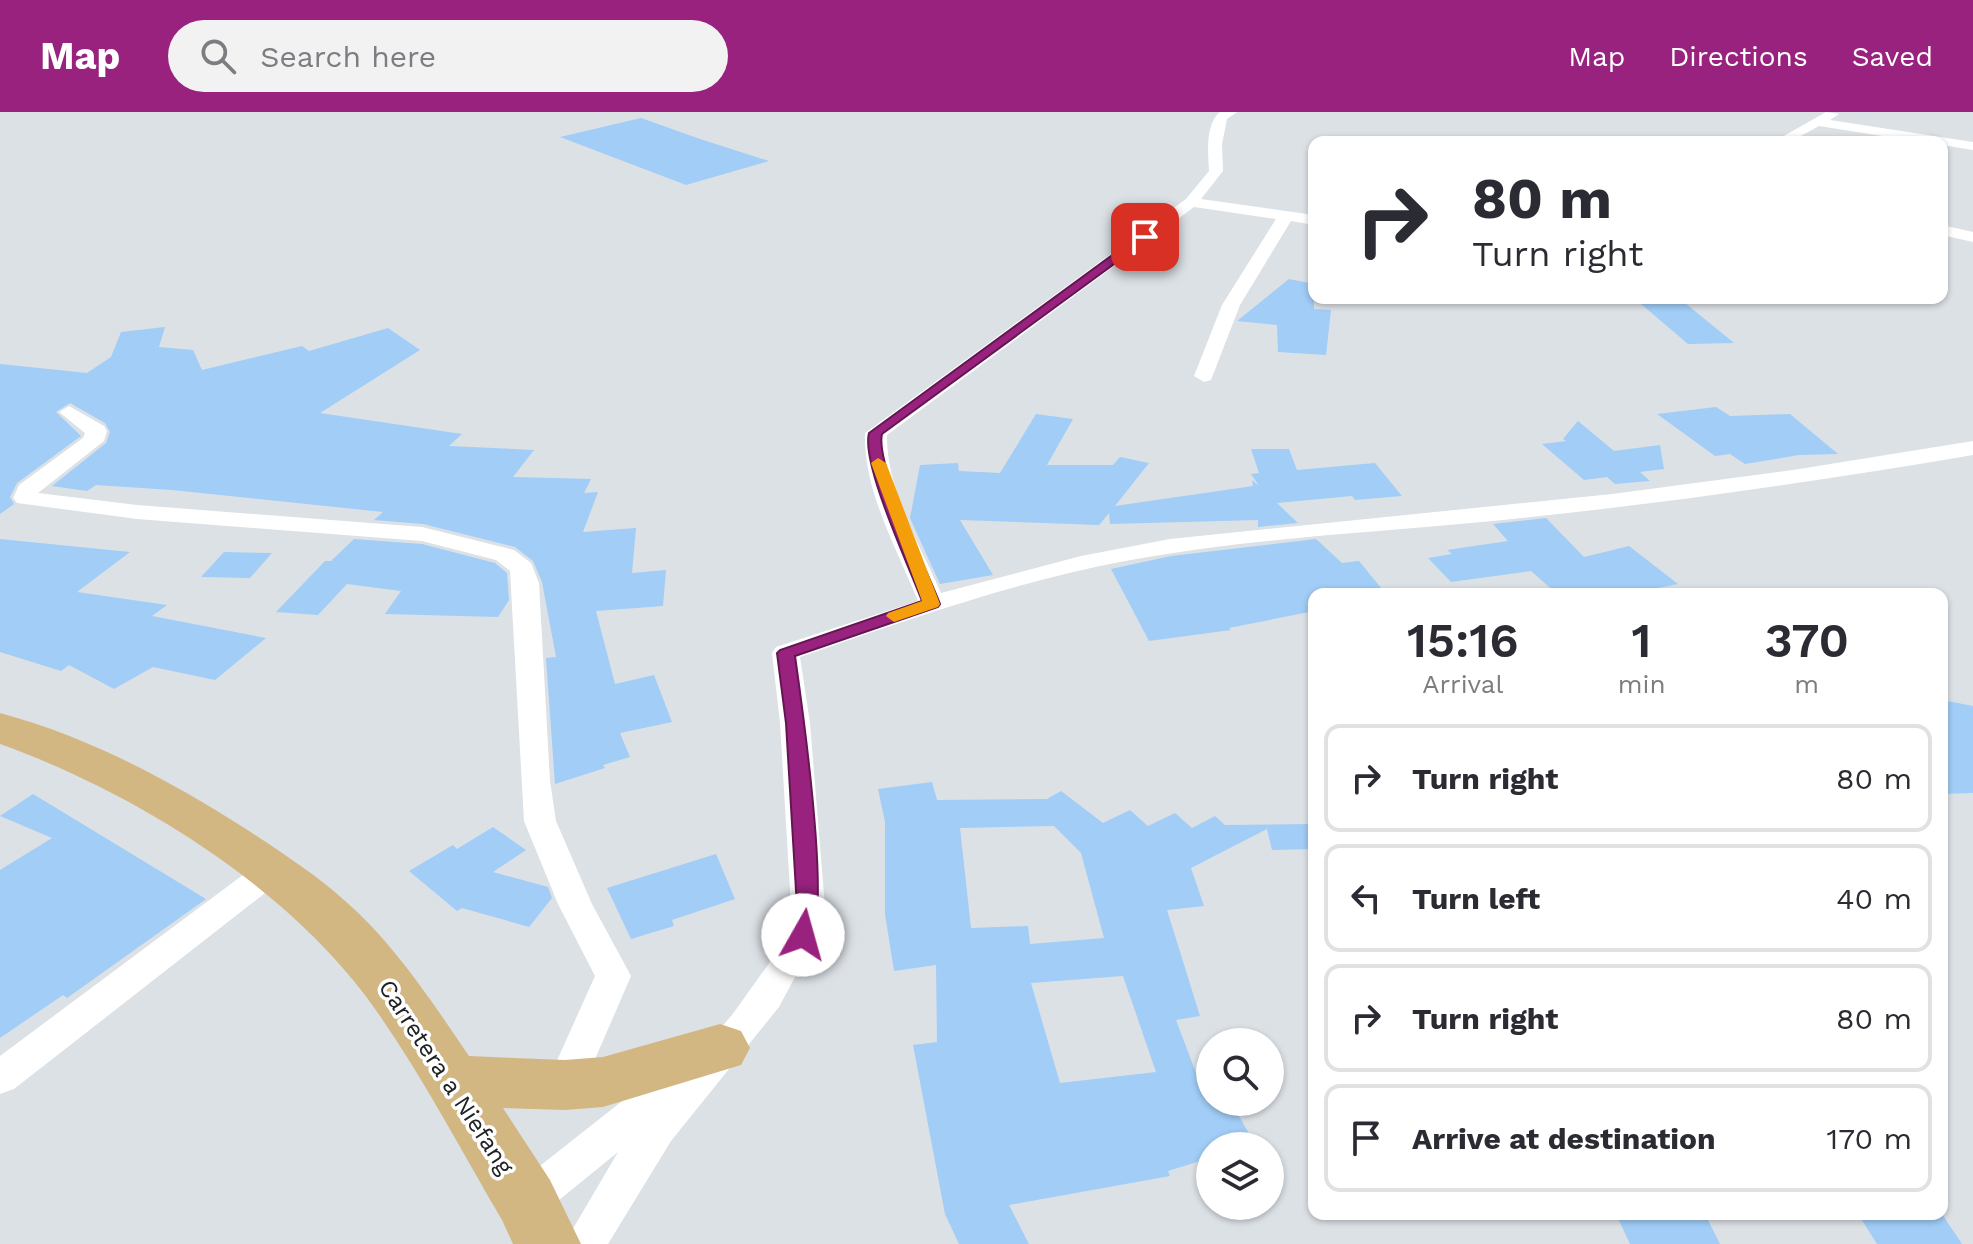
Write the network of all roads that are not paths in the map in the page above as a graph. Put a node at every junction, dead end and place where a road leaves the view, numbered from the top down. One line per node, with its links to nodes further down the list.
1 (1230, 112): 8 (street)
2 (1836, 112): 3 (street)
3 (1816, 122): 4 (street); 5 (street)
4 (1791, 136)
5 (1908, 136)
6 (1948, 142): 7 (street)
7 (1973, 146)
8 (1191, 202): 9 (street); 16 (street)
9 (1286, 216): 10 (street); 13 (street)
10 (1308, 219)
11 (1948, 231): 12 (street)
12 (1973, 237)
13 (1204, 376)
14 (69, 412): 22 (street)
15 (1973, 448): 16 (street)
16 (932, 604): 19 (street)
17 (0, 728): 18 (main road, Carretera a Niefang)
18 (271, 871): 20 (street); 21 (main road, Carretera a Niefang)
19 (727, 1042): 22 (main road); 23 (street); 24 (street)
20 (0, 1078)
21 (454, 1081): 22 (main road); 23 (main road, Carretera a Niefang)
22 (565, 1085)
23 (537, 1222)
24 (585, 1244)

